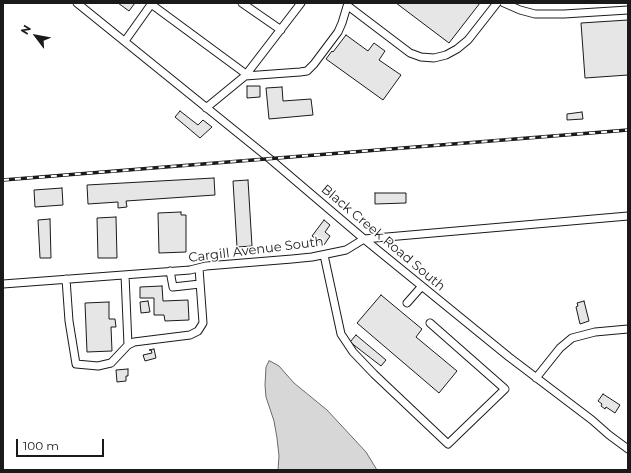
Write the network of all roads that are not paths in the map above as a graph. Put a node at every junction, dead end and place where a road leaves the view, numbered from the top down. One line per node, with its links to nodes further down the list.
1 (77, 3): 10 (street, Black Creek Road South)
2 (242, 3): 9 (street)
3 (301, 3): 9 (street)
4 (497, 3): 7 (street)
5 (504, 3): 8 (street)
6 (152, 4): 10 (street); 11 (street)
7 (348, 4): 11 (street)
8 (628, 10)
9 (281, 30): 11 (street)
10 (125, 41): 12 (street, Black Creek Road South)
11 (246, 75): 12 (street)
12 (206, 108): 14 (street, Black Creek Road South)
13 (628, 216): 14 (street, Cargill Avenue South)
14 (364, 239): 15 (street, Cargill Avenue South); 22 (street, Black Creek Road South)
15 (324, 255): 16 (street, Cargill Avenue South); 24 (street)
16 (199, 268): 17 (street, Cargill Avenue South); 21 (street)
17 (170, 271): 18 (street, Cargill Avenue South); 21 (street)
18 (125, 275): 19 (street, Cargill Avenue South); 26 (street)
19 (66, 279): 20 (street, Cargill Avenue South); 26 (street)
20 (3, 284)
21 (200, 284): 26 (street)
22 (422, 286): 23 (street); 27 (street, Black Creek Road South)
23 (407, 303)
24 (430, 323)
25 (628, 328): 27 (street)
26 (128, 345)
27 (536, 378): 28 (street, Black Creek Road South)
28 (628, 449)

